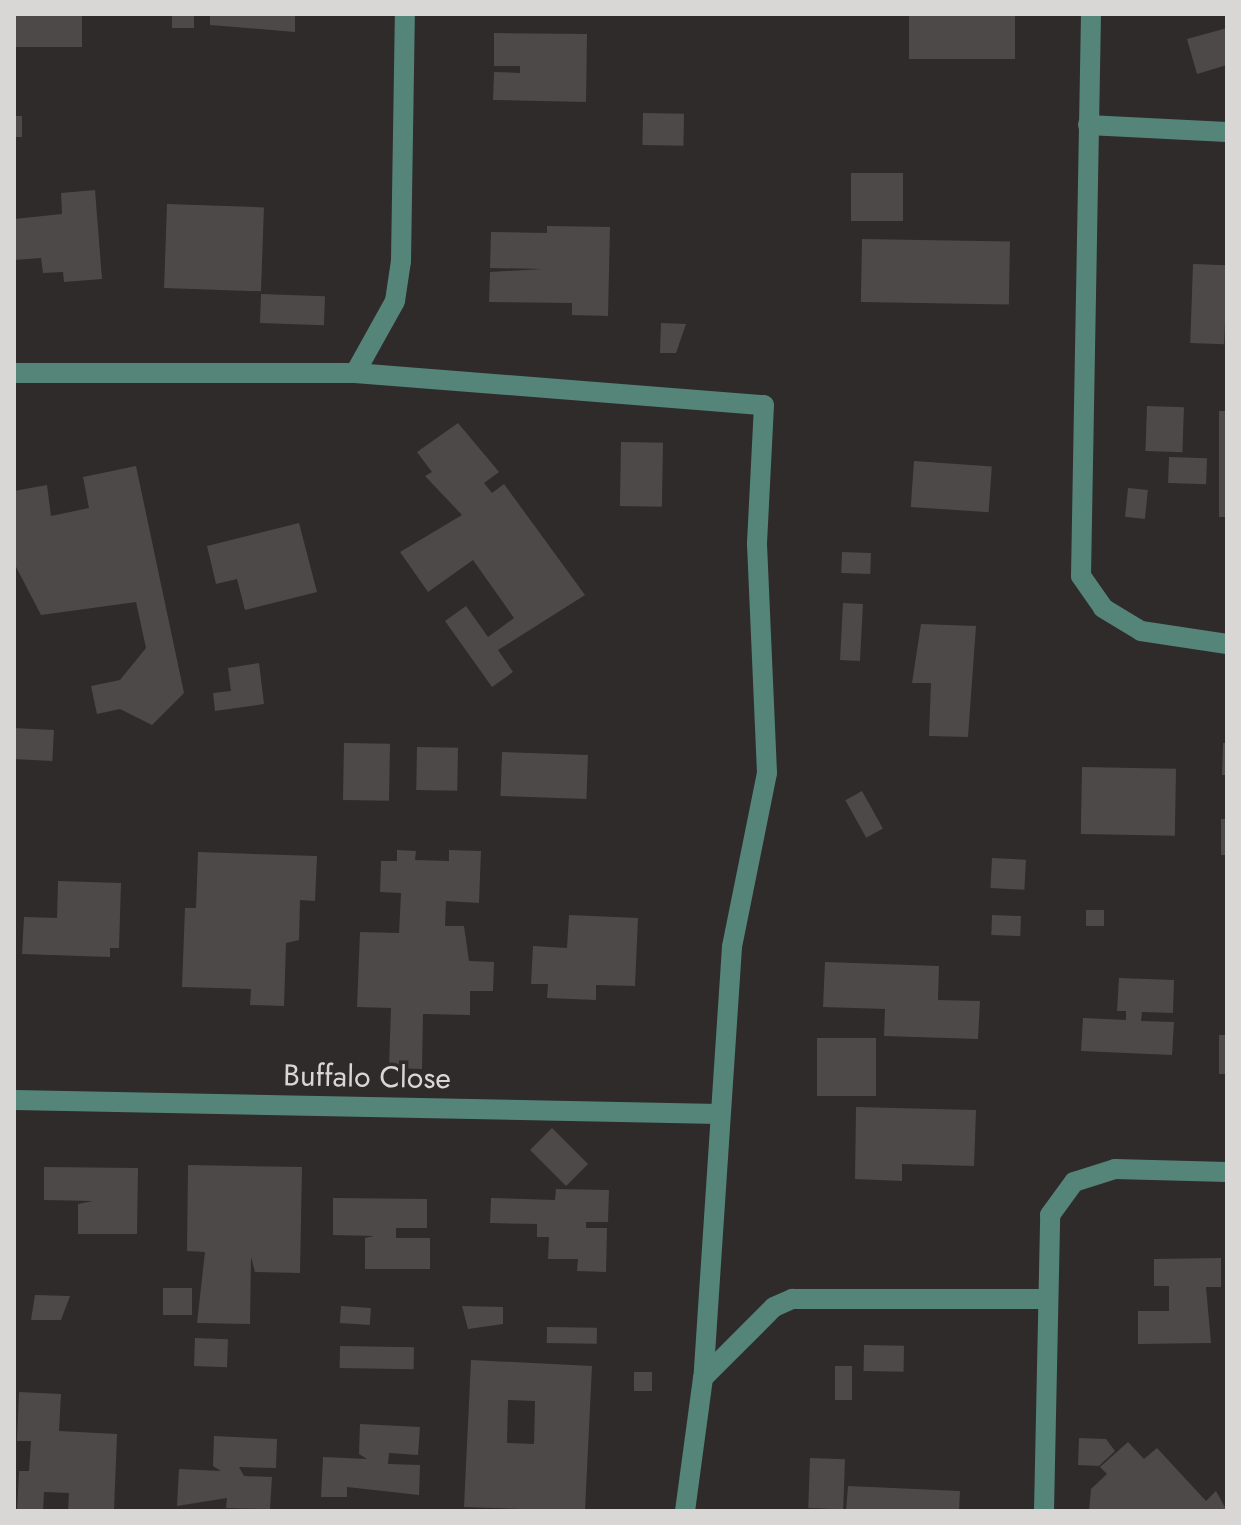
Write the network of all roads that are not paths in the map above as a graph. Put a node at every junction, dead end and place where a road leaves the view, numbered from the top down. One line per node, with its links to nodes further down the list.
1 (405, 14): 6 (street)
2 (1091, 14): 3 (street)
3 (1088, 125): 4 (street); 7 (street)
4 (1227, 132)
5 (14, 373): 6 (street)
6 (355, 373): 9 (street)
7 (1227, 644)
8 (14, 1100): 9 (street, Buffalo Close)
9 (719, 1114): 12 (street)
10 (1227, 1172): 11 (street)
11 (1045, 1299): 12 (street); 14 (street)
12 (703, 1378): 13 (street)
13 (685, 1511)
14 (1044, 1511)

